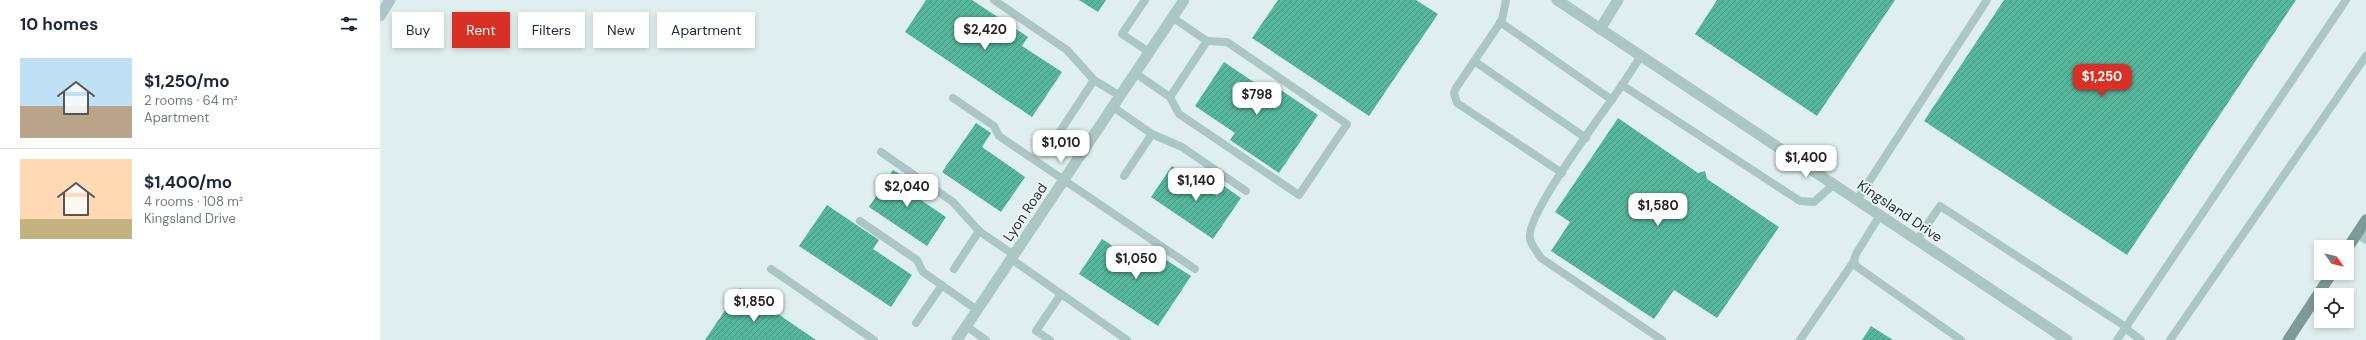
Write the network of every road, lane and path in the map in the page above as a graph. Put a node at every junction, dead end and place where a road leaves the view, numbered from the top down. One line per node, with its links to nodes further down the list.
1 (390, 0): 10 (street)
2 (994, 0): 20 (lane)
3 (1145, 0): 15 (lane)
4 (1184, 0): 11 (street, Lyon Road)
5 (1506, 0): 12 (lane)
6 (1557, 0): 13 (street, Kingsland Drive)
7 (1618, 0): 13 (street)
8 (1987, 0): 36 (lane)
9 (2346, 0): 55 (lane)
10 (380, 16)
11 (1172, 17): 14 (lane); 15 (street, Lyon Road)
12 (1500, 22): 18 (lane); 25 (lane)
13 (1600, 29): 16 (street, Kingsland Drive)
14 (1208, 41): 23 (lane); 23 (lane)
15 (1149, 52): 19 (street, Lyon Road)
16 (1641, 56): 21 (lane); 34 (street, Kingsland Drive)
17 (2366, 56): 67 (lane)
18 (1474, 61): 29 (lane); 31 (lane)
19 (1135, 73): 22 (street, Lyon Road); 23 (lane)
20 (1094, 80): 22 (lane); 27 (lane)
21 (1622, 85): 25 (lane); 34 (lane)
22 (1120, 96): 26 (street, Lyon Road)
23 (1170, 97)
24 (953, 98): 33 (lane)
25 (1612, 100): 29 (lane)
26 (1113, 107): 28 (lane); 33 (street, Lyon Road)
27 (1059, 133)
28 (1152, 134): 32 (lane); 35 (lane)
29 (1586, 138): 31 (lane)
30 (881, 152): 40 (lane)
31 (1562, 173): 61 (lane)
32 (1124, 176)
33 (1064, 180): 44 (street, Lyon Road); 47 (lane)
34 (1834, 184): 36 (street, Kingsland Drive)
35 (1246, 191)
36 (1857, 200): 37 (street, Kingsland Drive)
37 (1880, 215): 42 (street, Kingsland Drive); 45 (lane)
38 (2366, 220): 41 (main road)
39 (860, 221): 50 (lane)
40 (979, 231): 44 (lane); 46 (lane)
41 (2362, 235): 43 (main road)
42 (1917, 240): 55 (lane); 64 (street, Kingsland Drive)
43 (2354, 243)
44 (1012, 257): 51 (lane); 52 (street, Lyon Road)
45 (1854, 261): 62 (lane); 63 (lane)
46 (954, 269)
47 (1195, 269)
48 (771, 270): 56 (lane)
49 (2327, 280): 68 (main road)
50 (942, 285): 52 (lane); 53 (lane)
51 (1062, 294): 59 (lane); 60 (lane)
52 (977, 310): 54 (street, Lyon Road)
53 (916, 323)
54 (966, 326): 57 (street, Lyon Road); 58 (lane)
55 (2125, 327): 65 (lane); 66 (lane)
56 (874, 340)
57 (957, 340)
58 (986, 340)
59 (1050, 340)
60 (1128, 340)
61 (1662, 340)
62 (1800, 340)
63 (1961, 340)
64 (2067, 340)
65 (2117, 340)
66 (2141, 340)
67 (2170, 340)
68 (2288, 340)

